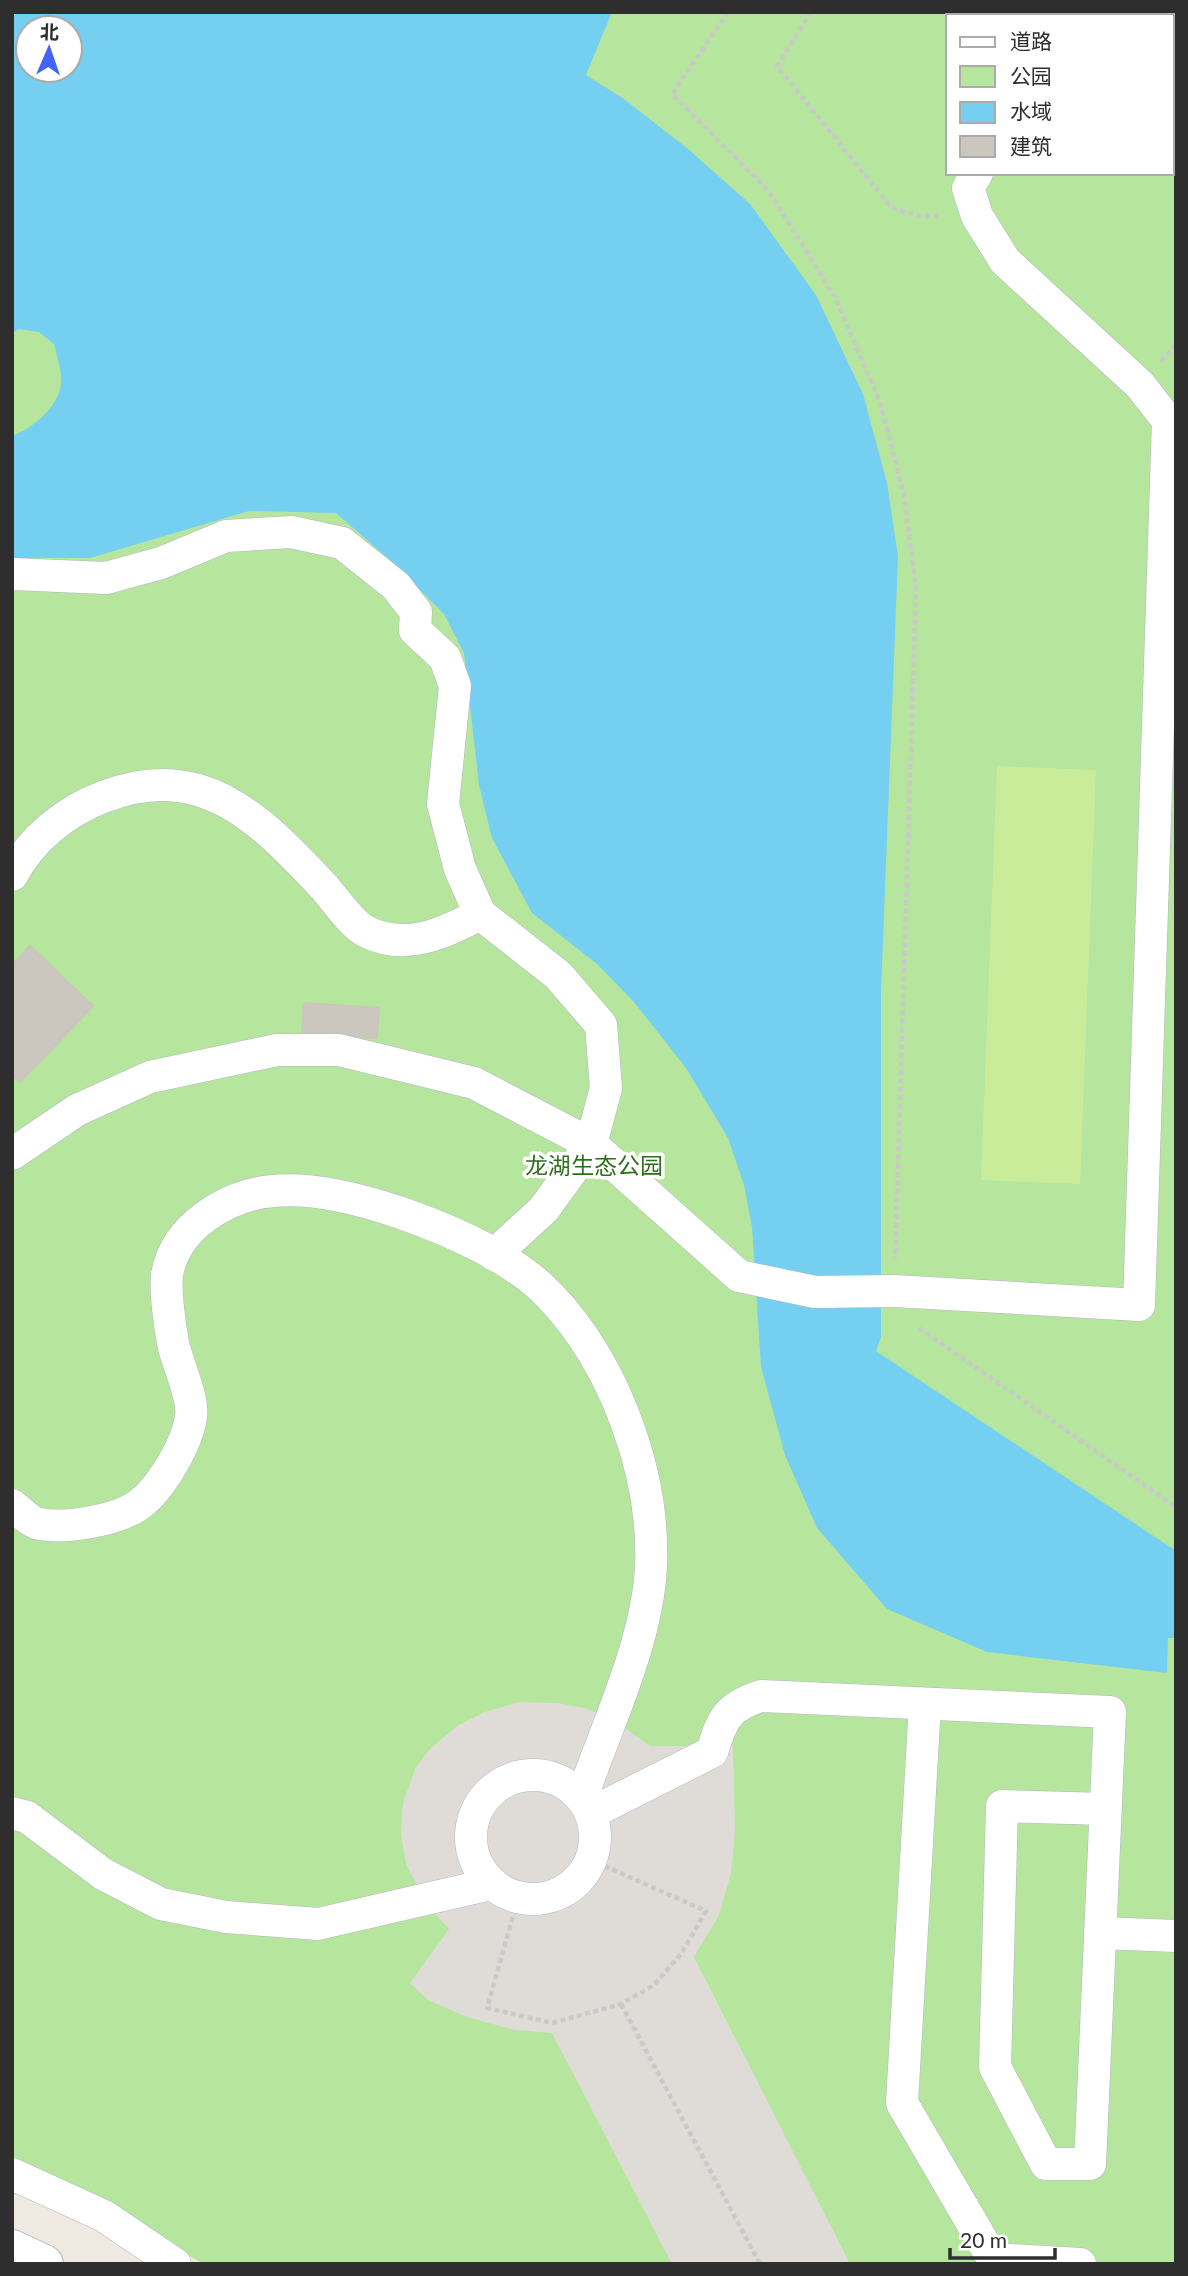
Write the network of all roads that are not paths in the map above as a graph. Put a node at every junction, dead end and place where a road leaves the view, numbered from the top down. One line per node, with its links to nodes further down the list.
1 (976, 175): 5 (street)
2 (13, 574): 4 (street)
3 (12, 874): 4 (street)
4 (481, 914): 5 (street)
5 (591, 1144): 6 (street); 7 (street)
6 (12, 1154)
7 (494, 1255): 8 (street); 10 (street)
8 (12, 1505)
9 (925, 1704): 10 (street); 11 (street); 20 (street)
10 (586, 1805): 13 (street); 13 (street)
11 (1106, 1809): 14 (street); 14 (street)
12 (12, 1813): 13 (street)
13 (505, 1891)
14 (1100, 1933): 15 (street)
15 (1176, 1937)
16 (12, 2174): 19 (street)
17 (12, 2249): 18 (main road)
18 (44, 2264)
19 (175, 2264)
20 (1080, 2264)

